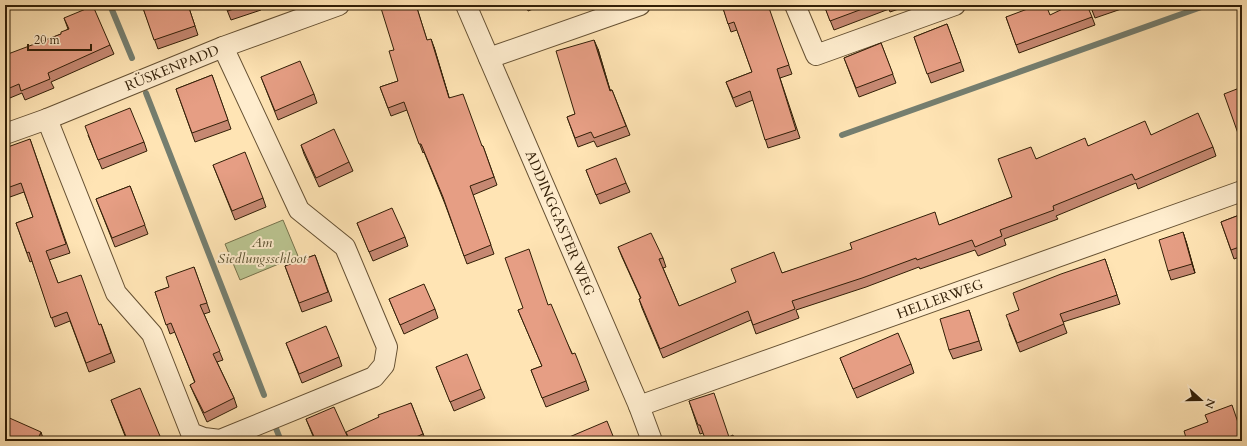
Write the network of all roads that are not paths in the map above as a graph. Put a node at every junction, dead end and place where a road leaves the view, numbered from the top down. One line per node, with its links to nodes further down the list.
1 (339, 5): 6 (street, RÜSKENPADD)
2 (466, 5): 7 (street, ADDINGGASTER WEG)
3 (640, 5): 7 (street)
4 (795, 5): 5 (street)
5 (955, 5)
6 (223, 47): 8 (street, RÜSKENPADD); 8 (street)
7 (489, 58): 11 (street, ADDINGGASTER WEG)
8 (46, 119): 9 (street, RÜSKENPADD)
9 (5, 134)
10 (1242, 191): 11 (street, HELLERWEG)
11 (639, 406): 12 (street, ADDINGGASTER WEG)
12 (652, 441)

